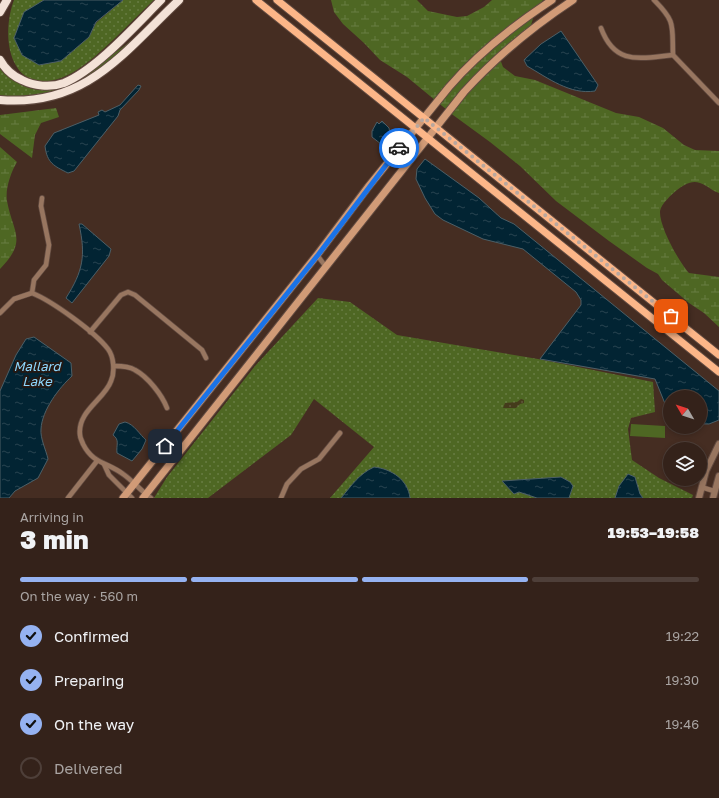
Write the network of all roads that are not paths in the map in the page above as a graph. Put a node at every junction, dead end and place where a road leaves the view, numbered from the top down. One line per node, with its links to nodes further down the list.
1 (7, 0): 9 (highway)
2 (161, 0): 12 (highway)
3 (179, 0): 13 (highway)
4 (256, 0): 17 (main road)
5 (277, 0): 15 (main road)
6 (552, 0): 15 (main road)
7 (573, 0): 16 (main road)
8 (654, 0): 11 (street)
9 (0, 12)
10 (601, 28): 11 (street)
11 (673, 55): 14 (street)
12 (0, 60)
13 (0, 100)
14 (719, 103)
15 (424, 118): 16 (main road); 17 (main road)
16 (436, 127): 18 (main road); 25 (main road)
17 (415, 128): 18 (main road); 20 (main road)
18 (427, 138): 21 (main road); 28 (main road)
19 (42, 198): 22 (street)
20 (318, 255): 21 (street); 35 (main road)
21 (327, 264): 39 (main road)
22 (32, 293): 23 (street); 24 (street)
23 (0, 314)
24 (90, 332): 26 (street); 27 (street)
25 (719, 355)
26 (206, 358)
27 (114, 366): 29 (street); 32 (street)
28 (719, 372)
29 (167, 408)
30 (340, 433): 41 (street)
31 (719, 444): 36 (street)
32 (97, 461): 33 (street); 40 (street)
33 (104, 464): 35 (street); 38 (street)
34 (719, 476): 37 (street)
35 (135, 483): 38 (main road); 39 (street)
36 (701, 487): 37 (street); 42 (street)
37 (714, 491): 43 (street)
38 (127, 496)
39 (146, 497)
40 (68, 498)
41 (281, 498)
42 (699, 498)
43 (712, 498)

